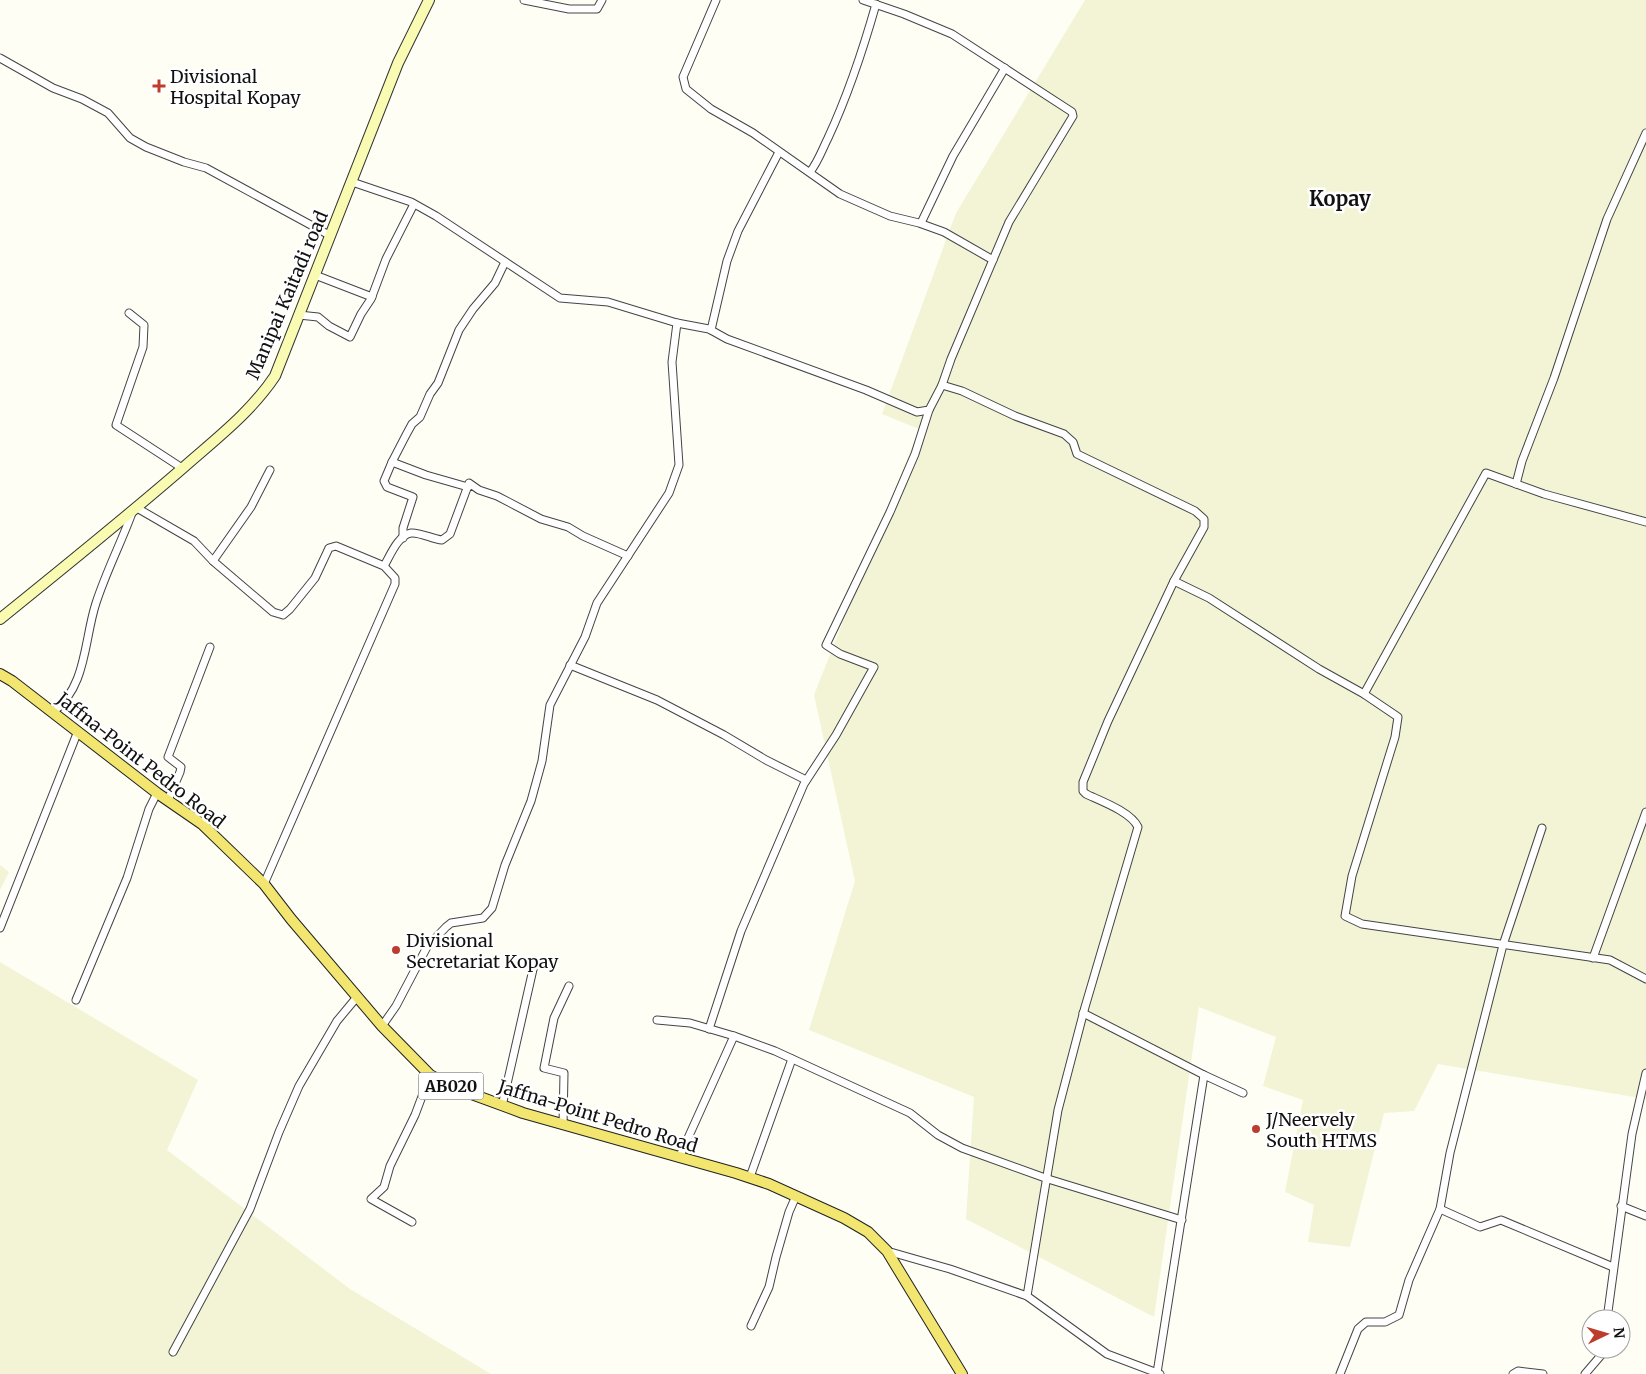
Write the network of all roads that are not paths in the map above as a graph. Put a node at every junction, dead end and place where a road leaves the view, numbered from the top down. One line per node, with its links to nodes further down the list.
1 (429, 0): 12 (main road, Manipai Kaitadi road)
2 (524, 0): 3 (street)
3 (602, 0)
4 (716, 0): 10 (street)
5 (863, 0): 6 (street)
6 (876, 4): 8 (street); 11 (street)
7 (0, 58): 15 (street)
8 (1005, 68): 14 (street); 16 (street)
9 (1646, 133): 29 (street)
10 (778, 152): 11 (street); 23 (street)
11 (810, 172): 14 (street)
12 (352, 182): 13 (street); 15 (main road, Manipai Kaitadi road)
13 (414, 204): 17 (street); 19 (street)
14 (921, 223): 16 (street)
15 (331, 236): 18 (main road, Manipai Kaitadi road)
16 (993, 260): 24 (street)
17 (505, 262): 22 (street); 26 (street)
18 (315, 275): 19 (street); 21 (main road, Manipai Kaitadi road)
19 (372, 297): 21 (street)
20 (129, 313): 27 (street)
21 (299, 316): 27 (main road, Manipai Kaitadi road)
22 (677, 323): 23 (street); 34 (street)
23 (711, 330): 25 (street)
24 (942, 385): 25 (street); 37 (street)
25 (929, 410): 45 (street)
26 (392, 462): 30 (street); 33 (street)
27 (182, 468): 31 (main road, Manipai Kaitadi road)
28 (270, 470): 35 (street)
29 (1516, 484): 32 (street); 42 (street)
30 (468, 487): 33 (street); 34 (street)
31 (134, 510): 35 (street); 38 (main road, Manipai Kaitadi road); 43 (street)
32 (1646, 522)
33 (402, 538): 36 (street)
34 (628, 556): 40 (street)
35 (213, 560): 36 (street)
36 (384, 566): 50 (street)
37 (1174, 581): 42 (street); 59 (street)
38 (0, 619)
39 (210, 647): 47 (street)
40 (570, 665): 45 (street); 61 (street)
41 (0, 674): 43 (main road, Jaffna-Point Pedro Road / AB020)
42 (1364, 694): 52 (street)
43 (53, 712): 44 (main road, Jaffna-Point Pedro Road / AB020)
44 (78, 731): 46 (main road, Jaffna-Point Pedro Road / AB020); 51 (street)
45 (806, 780): 62 (street)
46 (157, 793): 47 (main road, Jaffna-Point Pedro Road / AB020); 58 (street)
47 (168, 800): 50 (main road, Jaffna-Point Pedro Road / AB020)
48 (1646, 812): 53 (street)
49 (1542, 828): 52 (street)
50 (264, 884): 57 (main road, Jaffna-Point Pedro Road / AB020)
51 (0, 928)
52 (1503, 946): 53 (street); 76 (street)
53 (1593, 958): 55 (street)
54 (534, 965): 69 (street)
55 (1646, 979)
56 (569, 986): 70 (street)
57 (357, 997): 61 (main road, Jaffna-Point Pedro Road / AB020); 85 (street)
58 (76, 1000)
59 (1083, 1013): 67 (street); 73 (street)
60 (657, 1020): 62 (street)
61 (382, 1026): 66 (main road, Jaffna-Point Pedro Road / AB020)
62 (709, 1029): 63 (street)
63 (734, 1036): 64 (street); 71 (street)
64 (792, 1059): 72 (street); 73 (street)
65 (1646, 1074): 75 (street)
66 (430, 1075): 69 (main road, Jaffna-Point Pedro Road / AB020); 79 (street)
67 (1204, 1075): 68 (street); 78 (street)
68 (1243, 1093)
69 (502, 1106): 70 (main road, Jaffna-Point Pedro Road / AB020)
70 (563, 1125): 71 (main road, Jaffna-Point Pedro Road / AB020)
71 (679, 1158): 72 (main road, Jaffna-Point Pedro Road / AB020)
72 (750, 1177): 74 (main road, Jaffna-Point Pedro Road / AB020)
73 (1048, 1179): 78 (street); 82 (street)
74 (796, 1196): 80 (main road, Jaffna-Point Pedro Road / AB020); 84 (street)
75 (1621, 1206): 77 (street); 81 (street)
76 (1440, 1209): 81 (street); 89 (street)
77 (1646, 1216)
78 (1182, 1220): 87 (street)
79 (412, 1222)
80 (888, 1251): 82 (street); 88 (main road, Jaffna-Point Pedro Road / AB020)
81 (1613, 1267): 83 (street)
82 (1027, 1296): 87 (street)
83 (1608, 1309)
84 (751, 1326)
85 (173, 1352)
86 (1598, 1359): 92 (street)
87 (1159, 1373)
88 (962, 1374)
89 (1340, 1374)
90 (1513, 1374): 91 (street)
91 (1543, 1374)
92 (1585, 1374)

